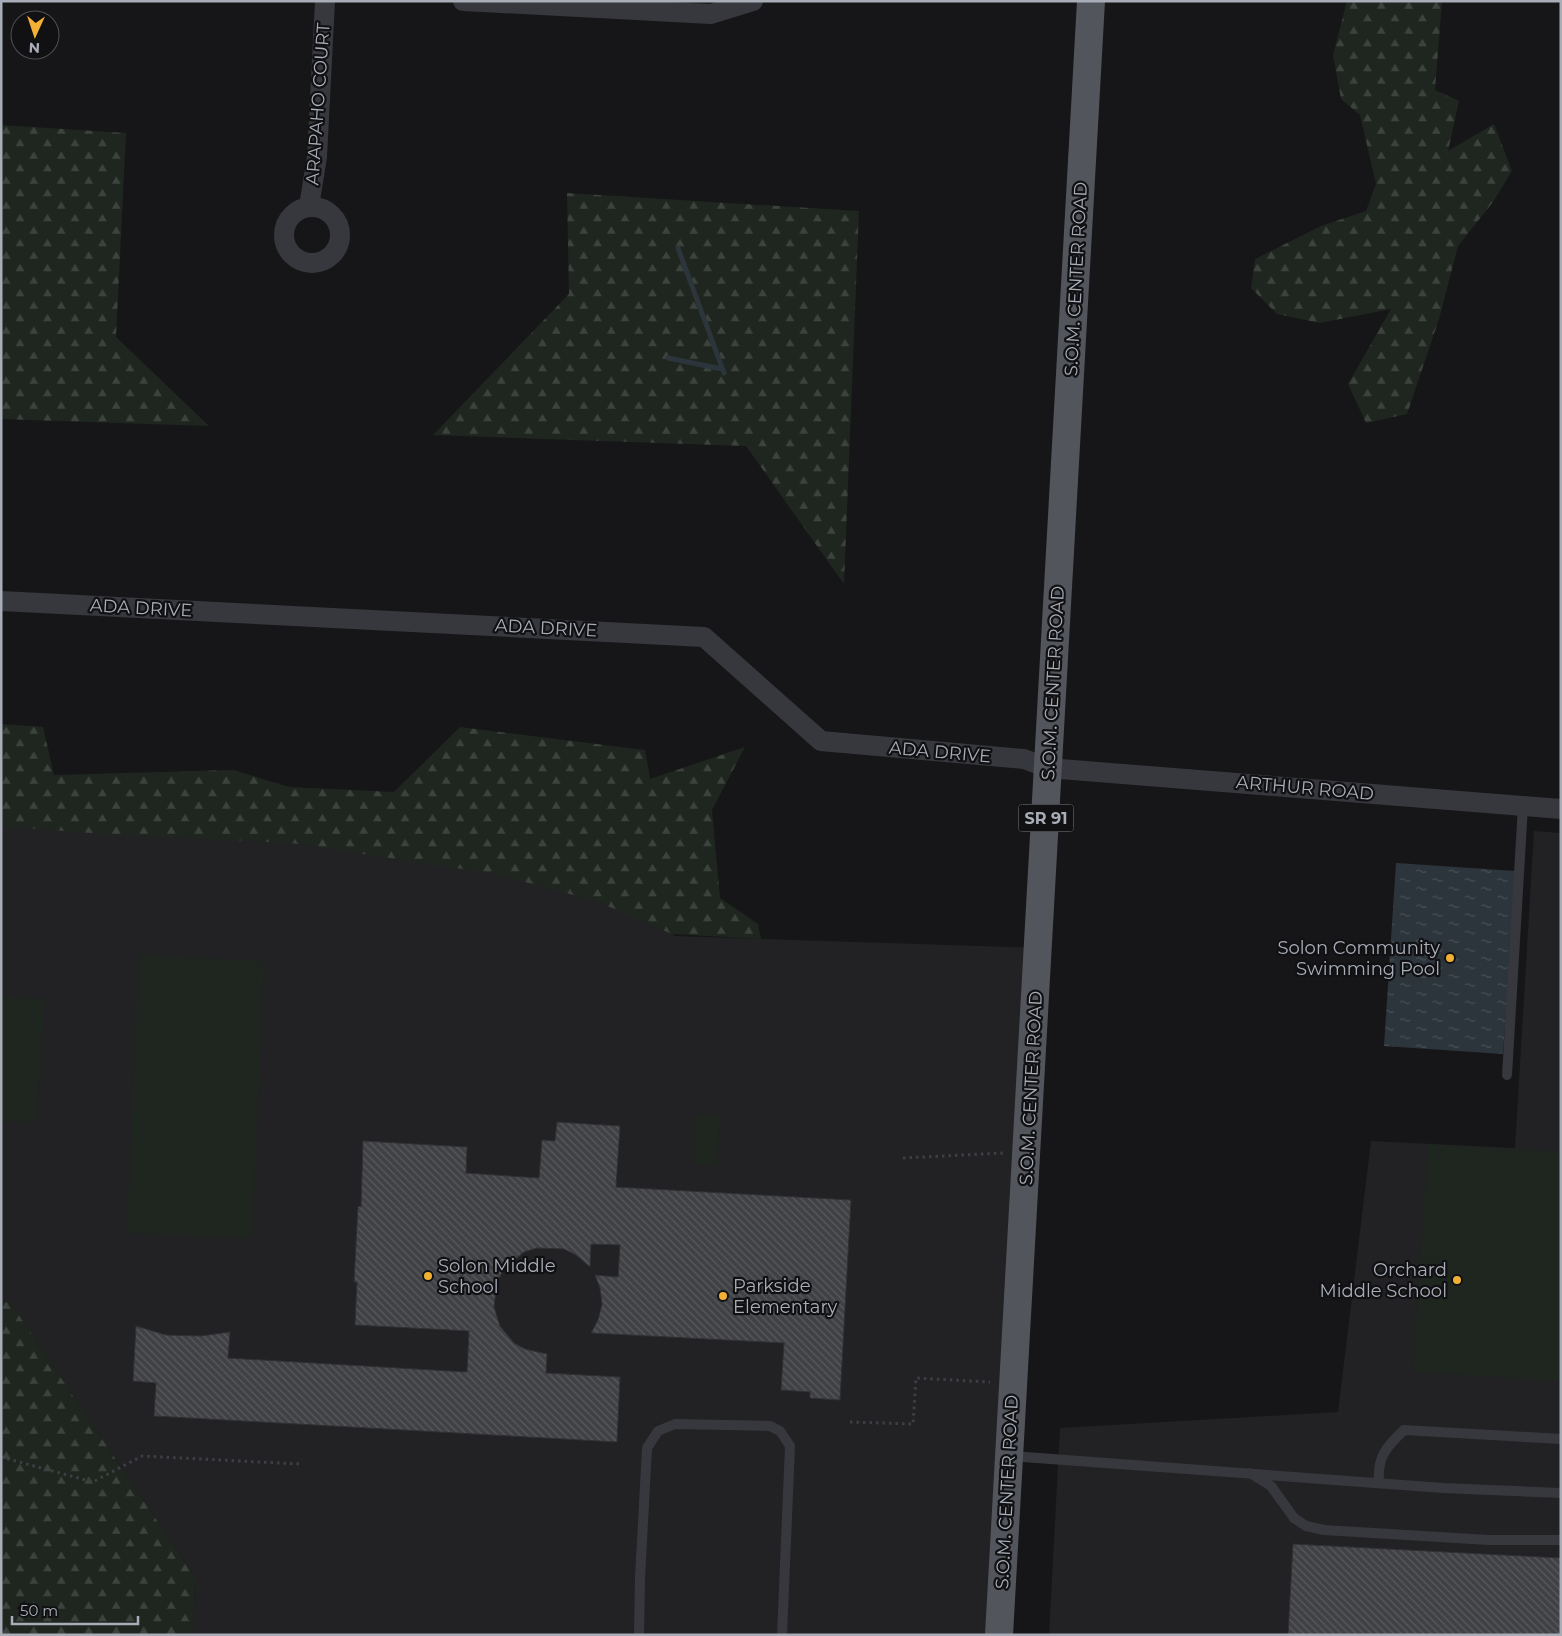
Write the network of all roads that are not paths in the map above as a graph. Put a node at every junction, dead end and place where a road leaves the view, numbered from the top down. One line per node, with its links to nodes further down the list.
1 (325, 1): 5 (street, ARAPAHO COURT)
2 (463, 1): 3 (street)
3 (753, 1)
4 (1091, 1): 7 (main road, S.O.M. CENTER ROAD / SR 91)
5 (309, 206)
6 (1, 601): 7 (street, ADA DRIVE)
7 (1048, 768): 8 (street, ARTHUR ROAD); 12 (main road, S.O.M. CENTER ROAD / SR 91)
8 (1524, 806): 9 (street, ARTHUR ROAD); 10 (lane)
9 (1561, 809)
10 (1506, 1075)
11 (1561, 1439): 14 (lane)
12 (1010, 1456): 13 (lane); 19 (main road, S.O.M. CENTER ROAD / SR 91)
13 (1250, 1473): 14 (lane); 16 (lane)
14 (1379, 1483): 15 (lane)
15 (1561, 1493)
16 (1561, 1540)
17 (640, 1635): 18 (lane)
18 (782, 1635)
19 (999, 1635)

